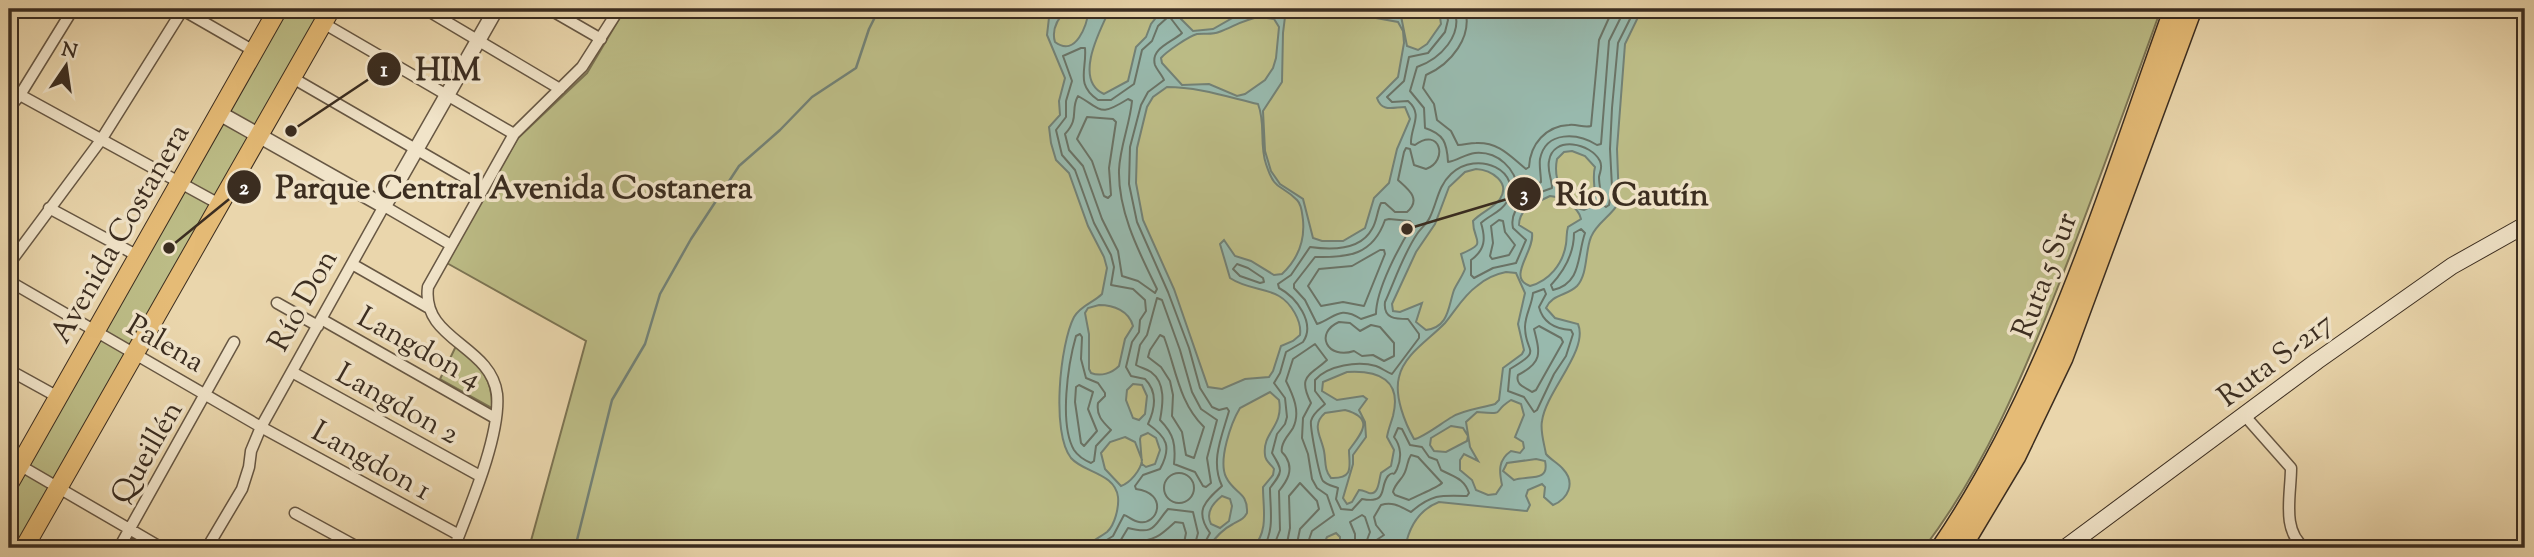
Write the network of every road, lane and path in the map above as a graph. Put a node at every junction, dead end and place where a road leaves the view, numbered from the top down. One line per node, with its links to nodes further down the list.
1 (73, 9): 16 (street)
2 (182, 9): 13 (street); 22 (street)
3 (278, 9): 13 (main road, Avenida Costanera)
4 (425, 9): 12 (street)
5 (496, 9): 12 (street, Río Don)
6 (549, 9): 11 (street)
7 (619, 9): 11 (street)
8 (2174, 9): 61 (highway, Ruta 5 Sur)
9 (2192, 9): 62 (highway, Ruta 5 Sur)
10 (327, 16): 14 (main road); 17 (street)
11 (601, 39): 15 (street)
12 (478, 41): 15 (street); 17 (street, Río Don)
13 (254, 51): 19 (main road, Avenida Costanera)
14 (291, 77): 21 (main road); 23 (street)
15 (560, 89): 20 (street)
16 (20, 95): 18 (street); 22 (street)
17 (447, 95): 20 (street); 23 (street, Río Don)
18 (9, 108)
19 (219, 113): 21 (street); 24 (main road, Avenida Costanera)
20 (514, 134): 25 (street)
21 (259, 136): 26 (main road); 27 (street)
22 (101, 140): 24 (street); 28 (street)
23 (417, 149): 25 (street); 27 (street, Río Don)
24 (180, 183): 26 (street); 31 (main road, Avenida Costanera)
25 (484, 188): 30 (street)
26 (219, 204): 40 (main road)
27 (384, 206): 30 (street); 33 (street, Río Don)
28 (49, 208): 31 (street); 32 (street)
29 (2525, 225): 45 (main road, Ruta S-217)
30 (451, 245): 36 (street)
31 (138, 256): 38 (main road, Avenida Costanera)
32 (9, 264)
33 (352, 264): 36 (street); 37 (street, Río Don)
34 (9, 281): 38 (street, Palena)
35 (277, 303): 37 (street, Langdon 4)
36 (429, 308): 46 (street)
37 (320, 322): 42 (street, Río Don); 46 (street, Langdon 4)
38 (96, 331): 40 (street, Palena); 44 (main road, Avenida Costanera)
39 (234, 342): 43 (street, Queillén)
40 (135, 354): 43 (street, Palena); 51 (main road)
41 (9, 370): 44 (street)
42 (292, 372): 47 (street, Río Don); 49 (street, Langdon 2)
43 (207, 395): 47 (street, Palena); 53 (street, Queillén)
44 (58, 397): 48 (main road, Avenida Costanera)
45 (2245, 416): 63 (main road, Ruta S-217); 64 (street)
46 (495, 418): 49 (street)
47 (261, 427): 54 (street, Langdon 1); 58 (street, Río Don)
48 (14, 462): 50 (main road, Avenida Costanera); 51 (street)
49 (480, 476): 54 (street)
50 (9, 484)
51 (58, 488): 53 (street); 55 (main road)
52 (295, 513): 59 (street)
53 (130, 530): 56 (street, Queillén); 57 (street)
54 (459, 535): 60 (street)
55 (24, 548)
56 (119, 548)
57 (162, 548)
58 (207, 548)
59 (359, 548)
60 (454, 548)
61 (1941, 548)
62 (1961, 548)
63 (2065, 548)
64 (2305, 548)

